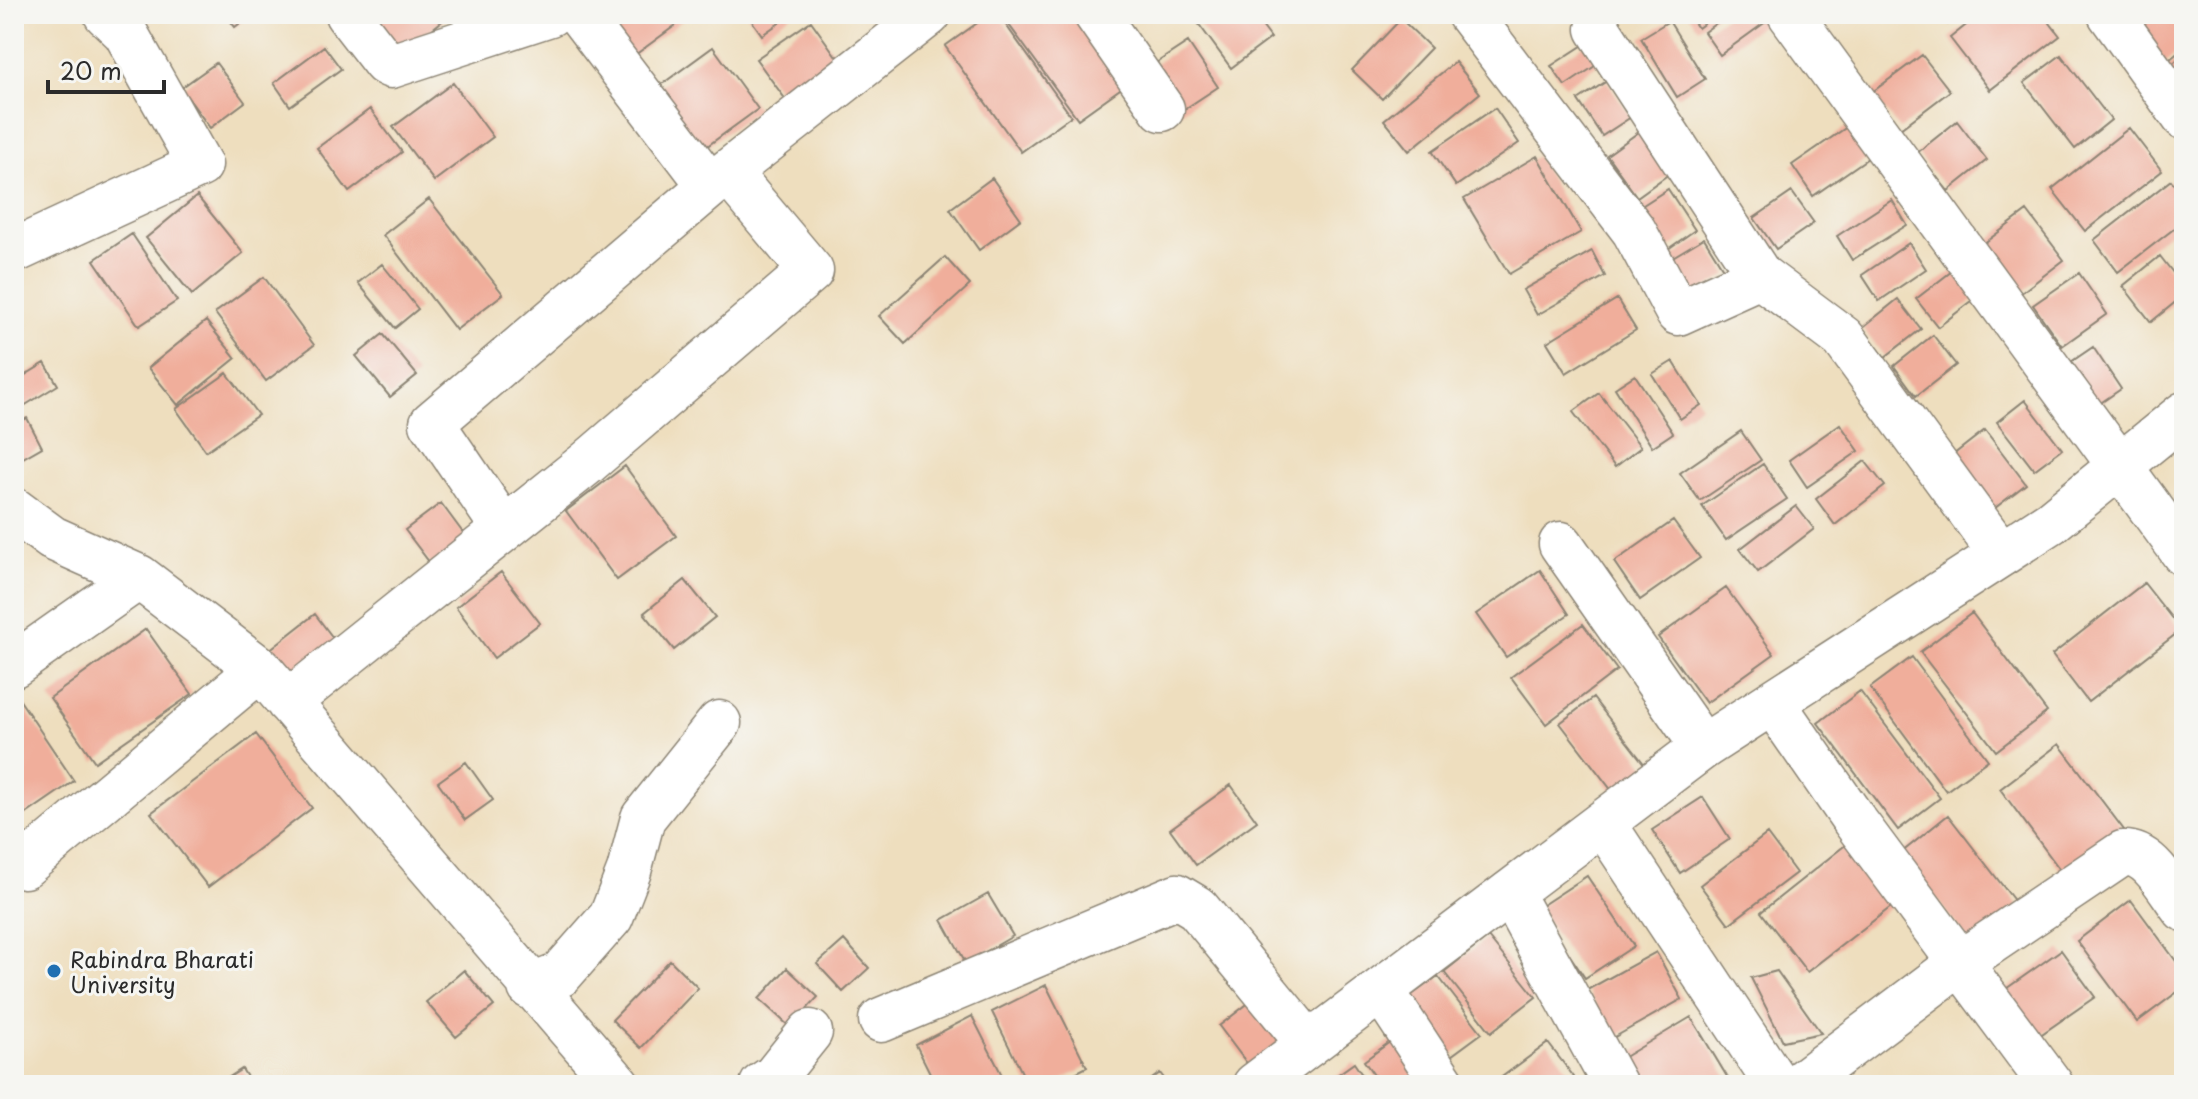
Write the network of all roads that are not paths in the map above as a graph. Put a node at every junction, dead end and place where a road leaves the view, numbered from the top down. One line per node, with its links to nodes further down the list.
1 (347, 14): 2 (street)
2 (550, 14)
3 (579, 14): 13 (street)
4 (929, 14): 13 (street)
5 (1096, 14): 11 (street)
6 (1469, 14): 15 (street)
7 (1790, 14): 17 (street)
8 (2110, 14): 12 (street)
9 (126, 20): 14 (street)
10 (1598, 29): 15 (street)
11 (1162, 109)
12 (2184, 117)
13 (719, 179): 19 (street); 19 (street)
14 (14, 251)
15 (1760, 276): 21 (street)
16 (2184, 414): 17 (street)
17 (2120, 466): 21 (street); 22 (street)
18 (14, 510): 23 (street)
19 (504, 529): 26 (street)
20 (1561, 544): 29 (street)
21 (2001, 554): 27 (street)
22 (2184, 554)
23 (139, 577): 24 (street); 25 (street)
24 (14, 665)
25 (260, 669): 26 (street); 31 (street)
26 (288, 702): 35 (street)
27 (1773, 703): 29 (street); 34 (street)
28 (719, 723): 35 (street)
29 (1703, 747): 30 (street)
30 (1604, 824): 32 (street); 45 (street)
31 (24, 866)
32 (1510, 893): 36 (street); 44 (street)
33 (2184, 909): 34 (street)
34 (1960, 963): 46 (street); 47 (street)
35 (530, 987): 40 (street)
36 (1382, 991): 39 (street); 43 (street)
37 (881, 1020): 39 (street)
38 (810, 1032): 41 (street)
39 (1309, 1044): 42 (street)
40 (618, 1085)
41 (762, 1085)
42 (1255, 1085)
43 (1444, 1085)
44 (1615, 1085)
45 (1777, 1085)
46 (1798, 1085)
47 (2051, 1085)

